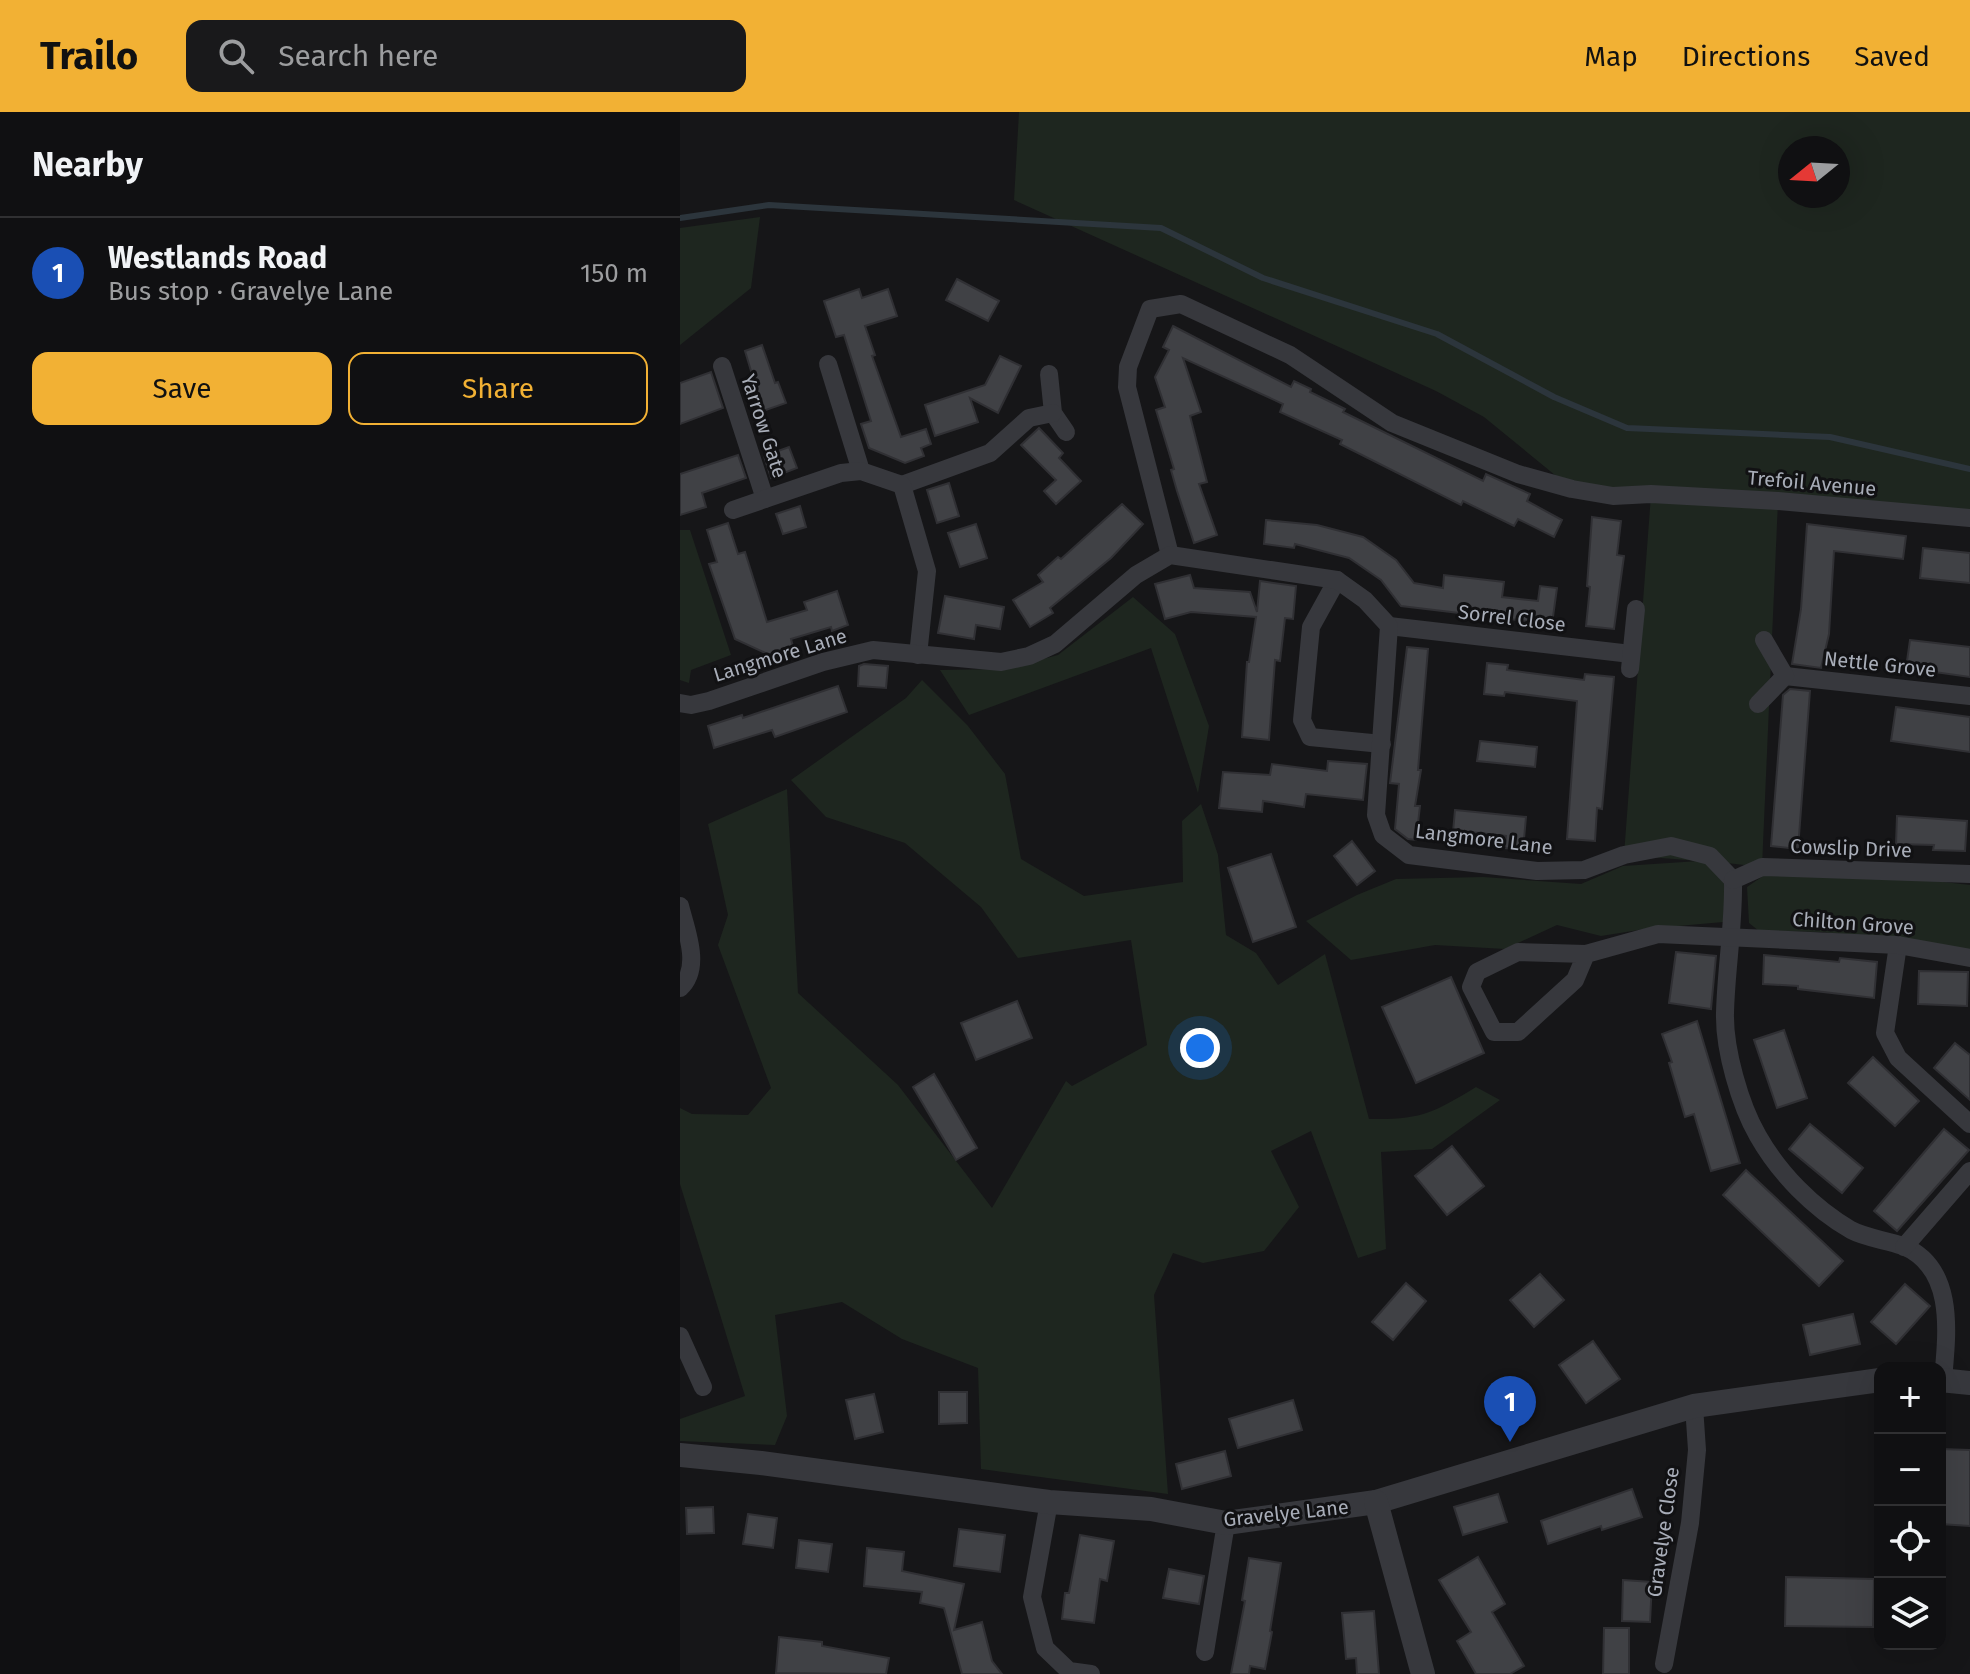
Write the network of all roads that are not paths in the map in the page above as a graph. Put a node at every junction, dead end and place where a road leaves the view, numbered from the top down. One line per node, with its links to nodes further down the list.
1 (828, 364): 6 (street)
2 (722, 366): 8 (street, Yarrow Gate)
3 (1049, 374): 4 (street)
4 (1053, 413): 5 (street); 7 (street)
5 (1066, 432)
6 (861, 471): 7 (street); 8 (street, Yarrow Gate)
7 (902, 485): 16 (street)
8 (765, 499): 9 (street, Yarrow Gate)
9 (733, 510)
10 (1970, 518): 11 (street, Trefoil Avenue)
11 (1170, 555): 12 (street); 16 (street, Langmore Lane)
12 (1337, 580): 14 (street); 21 (street)
13 (1636, 609): 14 (street, Sorrel Close)
14 (1389, 626): 21 (street, Langmore Lane)
15 (1764, 640): 17 (street)
16 (918, 655): 19 (street, Langmore Lane)
17 (1785, 676): 18 (street, Nettle Grove); 20 (street)
18 (1970, 696)
19 (680, 703)
20 (1758, 704)
21 (1382, 744): 23 (street, Langmore Lane)
22 (1970, 874): 23 (street, Cowslip Drive)
23 (1733, 880): 25 (street)
24 (680, 906): 29 (street)
25 (1731, 937): 26 (street, Chilton Grove); 27 (street, Chilton Grove); 32 (street)
26 (1898, 945): 28 (street, Chilton Grove); 30 (street)
27 (1586, 954): 27 (street, Chilton Grove)
28 (1970, 958)
29 (680, 988)
30 (1970, 1124)
31 (1970, 1171): 32 (street)
32 (1904, 1247): 35 (street)
33 (680, 1319): 34 (street)
34 (680, 1336): 39 (street)
35 (1944, 1362)
36 (1946, 1380): 38 (street)
37 (1874, 1381): 40 (street, Gravelye Lane)
38 (1970, 1383)
39 (703, 1387)
40 (1694, 1406): 43 (street, Gravelye Lane); 46 (street, Gravelye Close)
41 (680, 1455): 42 (street, Gravelye Lane)
42 (1049, 1502): 44 (street, Gravelye Lane); 47 (street)
43 (1376, 1502): 44 (street, Gravelye Lane); 48 (street)
44 (1226, 1523): 45 (street)
45 (1205, 1652)
46 (1664, 1664)
47 (1091, 1674)
48 (1423, 1674)

